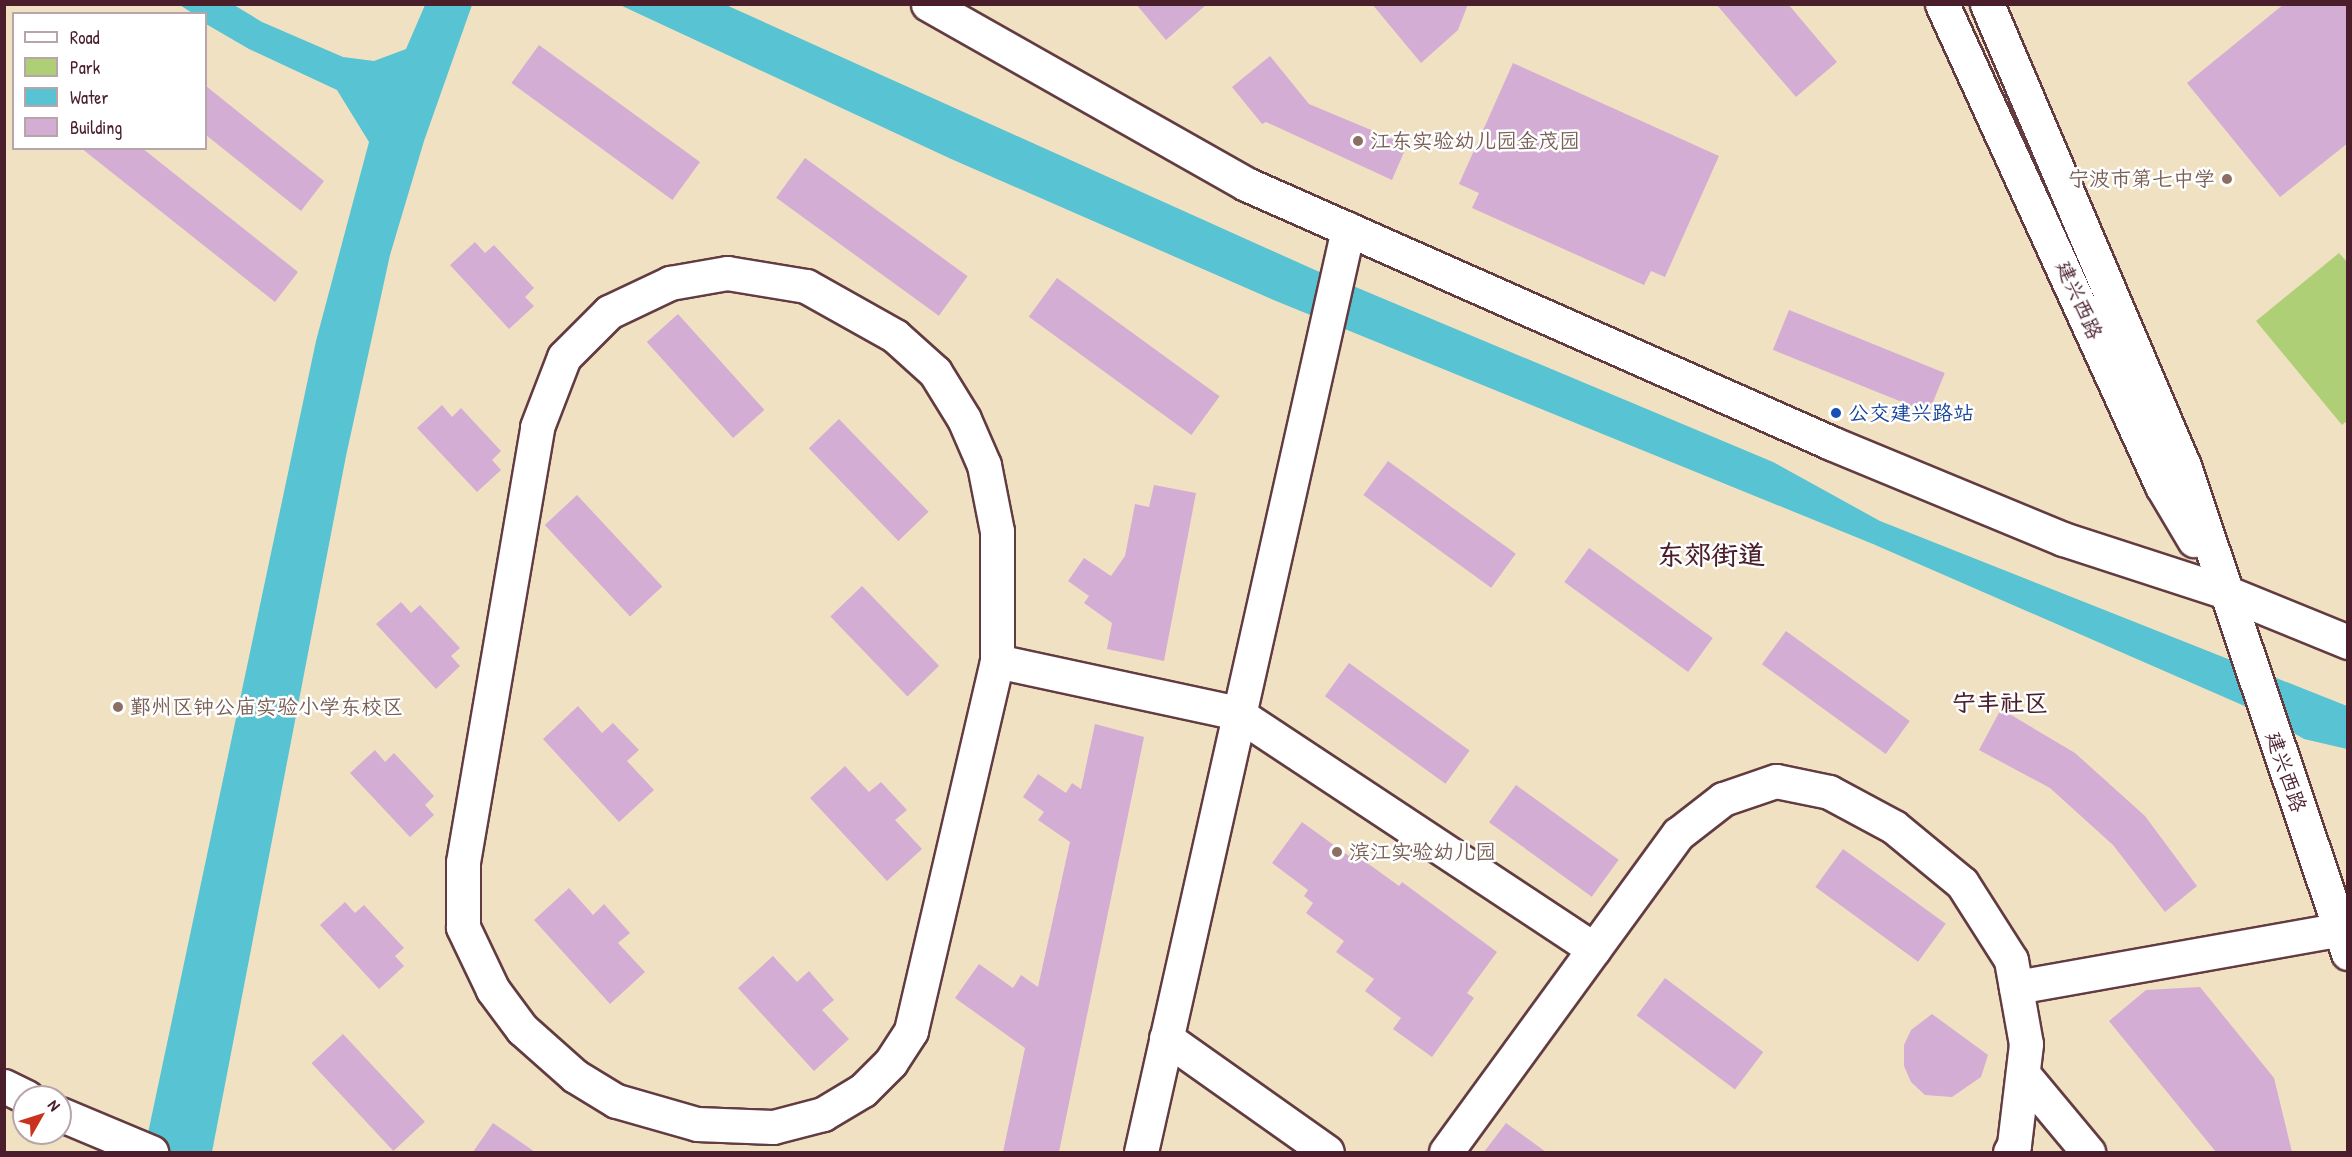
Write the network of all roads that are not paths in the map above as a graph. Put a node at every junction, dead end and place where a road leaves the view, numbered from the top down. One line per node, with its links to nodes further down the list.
1 (928, 4): 4 (street)
2 (1942, 4): 5 (street, 建兴西路)
3 (1987, 4): 5 (street, 建兴西路)
4 (1346, 237): 5 (street); 8 (street)
5 (2228, 606): 6 (street); 9 (street, 建兴西路)
6 (2348, 642)
7 (997, 661): 7 (street); 8 (street)
8 (1237, 713): 10 (street); 12 (street)
9 (2344, 941): 11 (street)
10 (1594, 949): 11 (street); 18 (street)
11 (2016, 987): 13 (street)
12 (1166, 1038): 16 (street); 17 (street)
13 (2023, 1074): 19 (street); 20 (street)
14 (72, 1119): 15 (street)
15 (151, 1152)
16 (1140, 1152)
17 (1327, 1152)
18 (1446, 1152)
19 (2010, 1152)
20 (2088, 1152)

